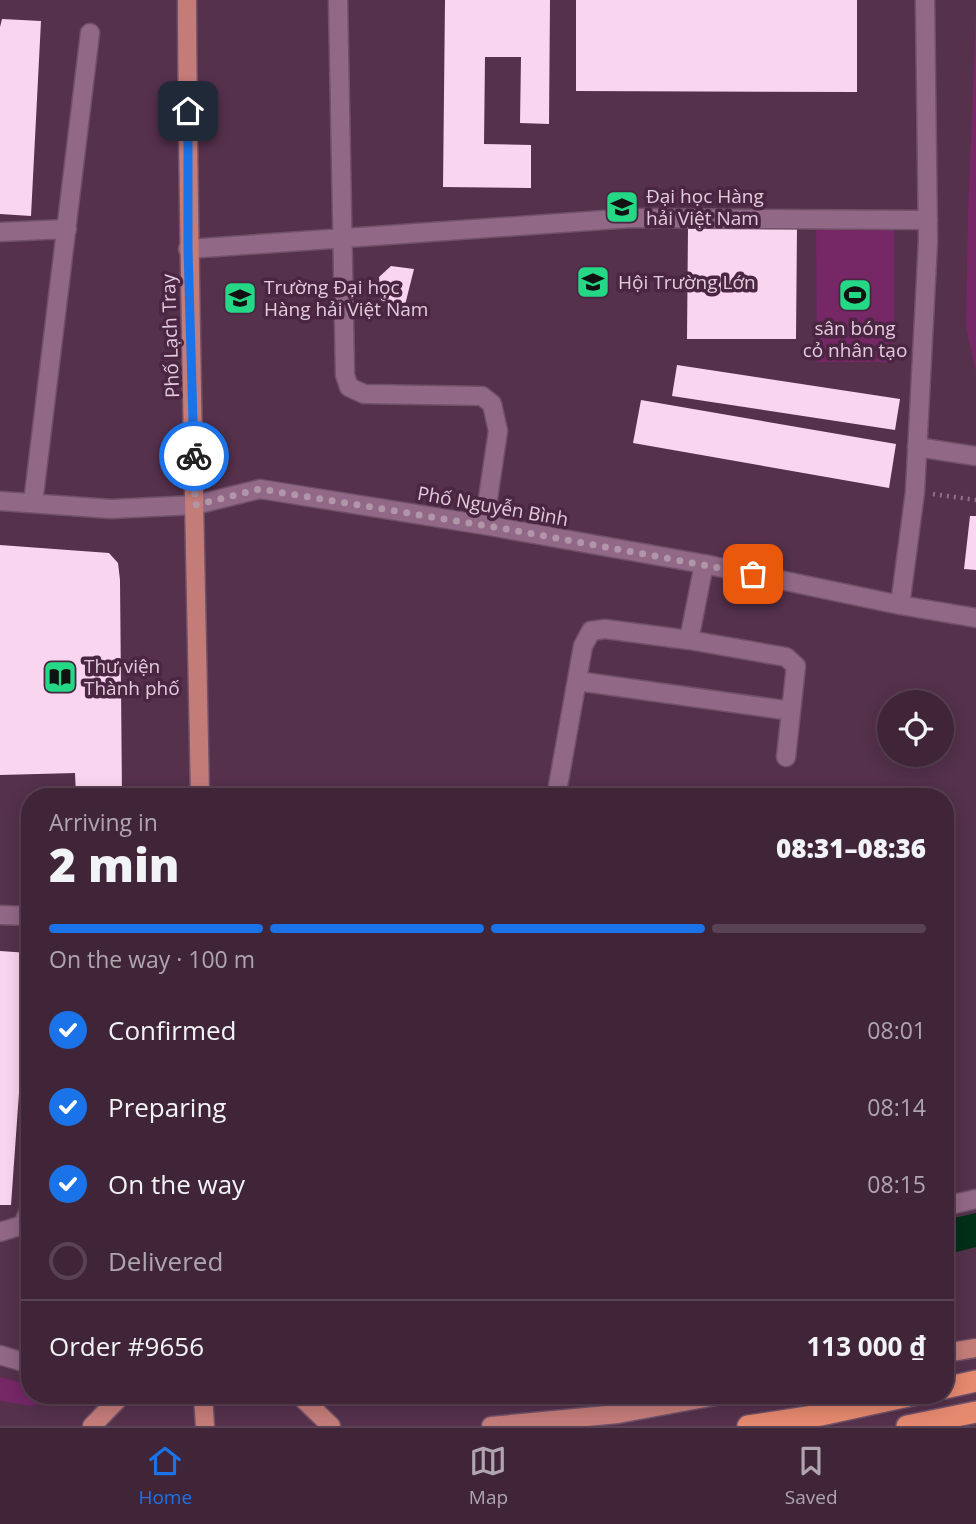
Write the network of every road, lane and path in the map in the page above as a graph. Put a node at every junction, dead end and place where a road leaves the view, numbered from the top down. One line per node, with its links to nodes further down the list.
1 (187, 0): 9 (main road, Phố Lạch Tray)
2 (338, 0): 8 (street)
3 (925, 0): 5 (street)
4 (90, 33): 6 (street)
5 (928, 220): 8 (street); 10 (street)
6 (67, 229): 7 (street); 15 (street)
7 (0, 232)
8 (343, 239): 9 (street); 17 (street)
9 (188, 249): 16 (main road, Phố Lạch Tray)
10 (917, 447): 11 (street); 12 (street)
11 (976, 456)
12 (915, 492): 13 (path); 19 (street)
13 (976, 500)
14 (0, 501): 15 (street, Phố Nguyễn Bình)
15 (33, 503): 16 (street, Phố Nguyễn Bình)
16 (195, 505): 17 (street, Phố Nguyễn Bình); 26 (main road, Phố Lạch Tray)
17 (485, 525): 18 (street, Phố Nguyễn Bình)
18 (704, 564): 19 (street, Phố Nguyễn Bình); 21 (street)
19 (900, 605): 20 (street, Phố Nguyễn Bình)
20 (976, 618)
21 (689, 640): 22 (street); 23 (street)
22 (577, 681): 23 (street); 25 (street)
23 (791, 711): 24 (street)
24 (786, 757)
25 (558, 786)
26 (200, 788)
27 (0, 915): 28 (street)
28 (21, 916)
29 (976, 1199): 30 (street)
30 (954, 1204)
31 (21, 1226): 32 (street)
32 (0, 1232)
33 (976, 1348): 34 (main road)
34 (954, 1352)
35 (0, 1355): 36 (street)
36 (21, 1361)
37 (976, 1381): 38 (highway)
38 (954, 1386)
39 (113, 1404): 45 (main road)
40 (204, 1404): 46 (main road)
41 (308, 1404): 47 (main road)
42 (673, 1404): 48 (main road)
43 (872, 1404): 49 (highway)
44 (976, 1412): 50 (highway)
45 (92, 1426)
46 (205, 1426)
47 (331, 1426)
48 (491, 1426)
49 (748, 1426)
50 (907, 1426)

